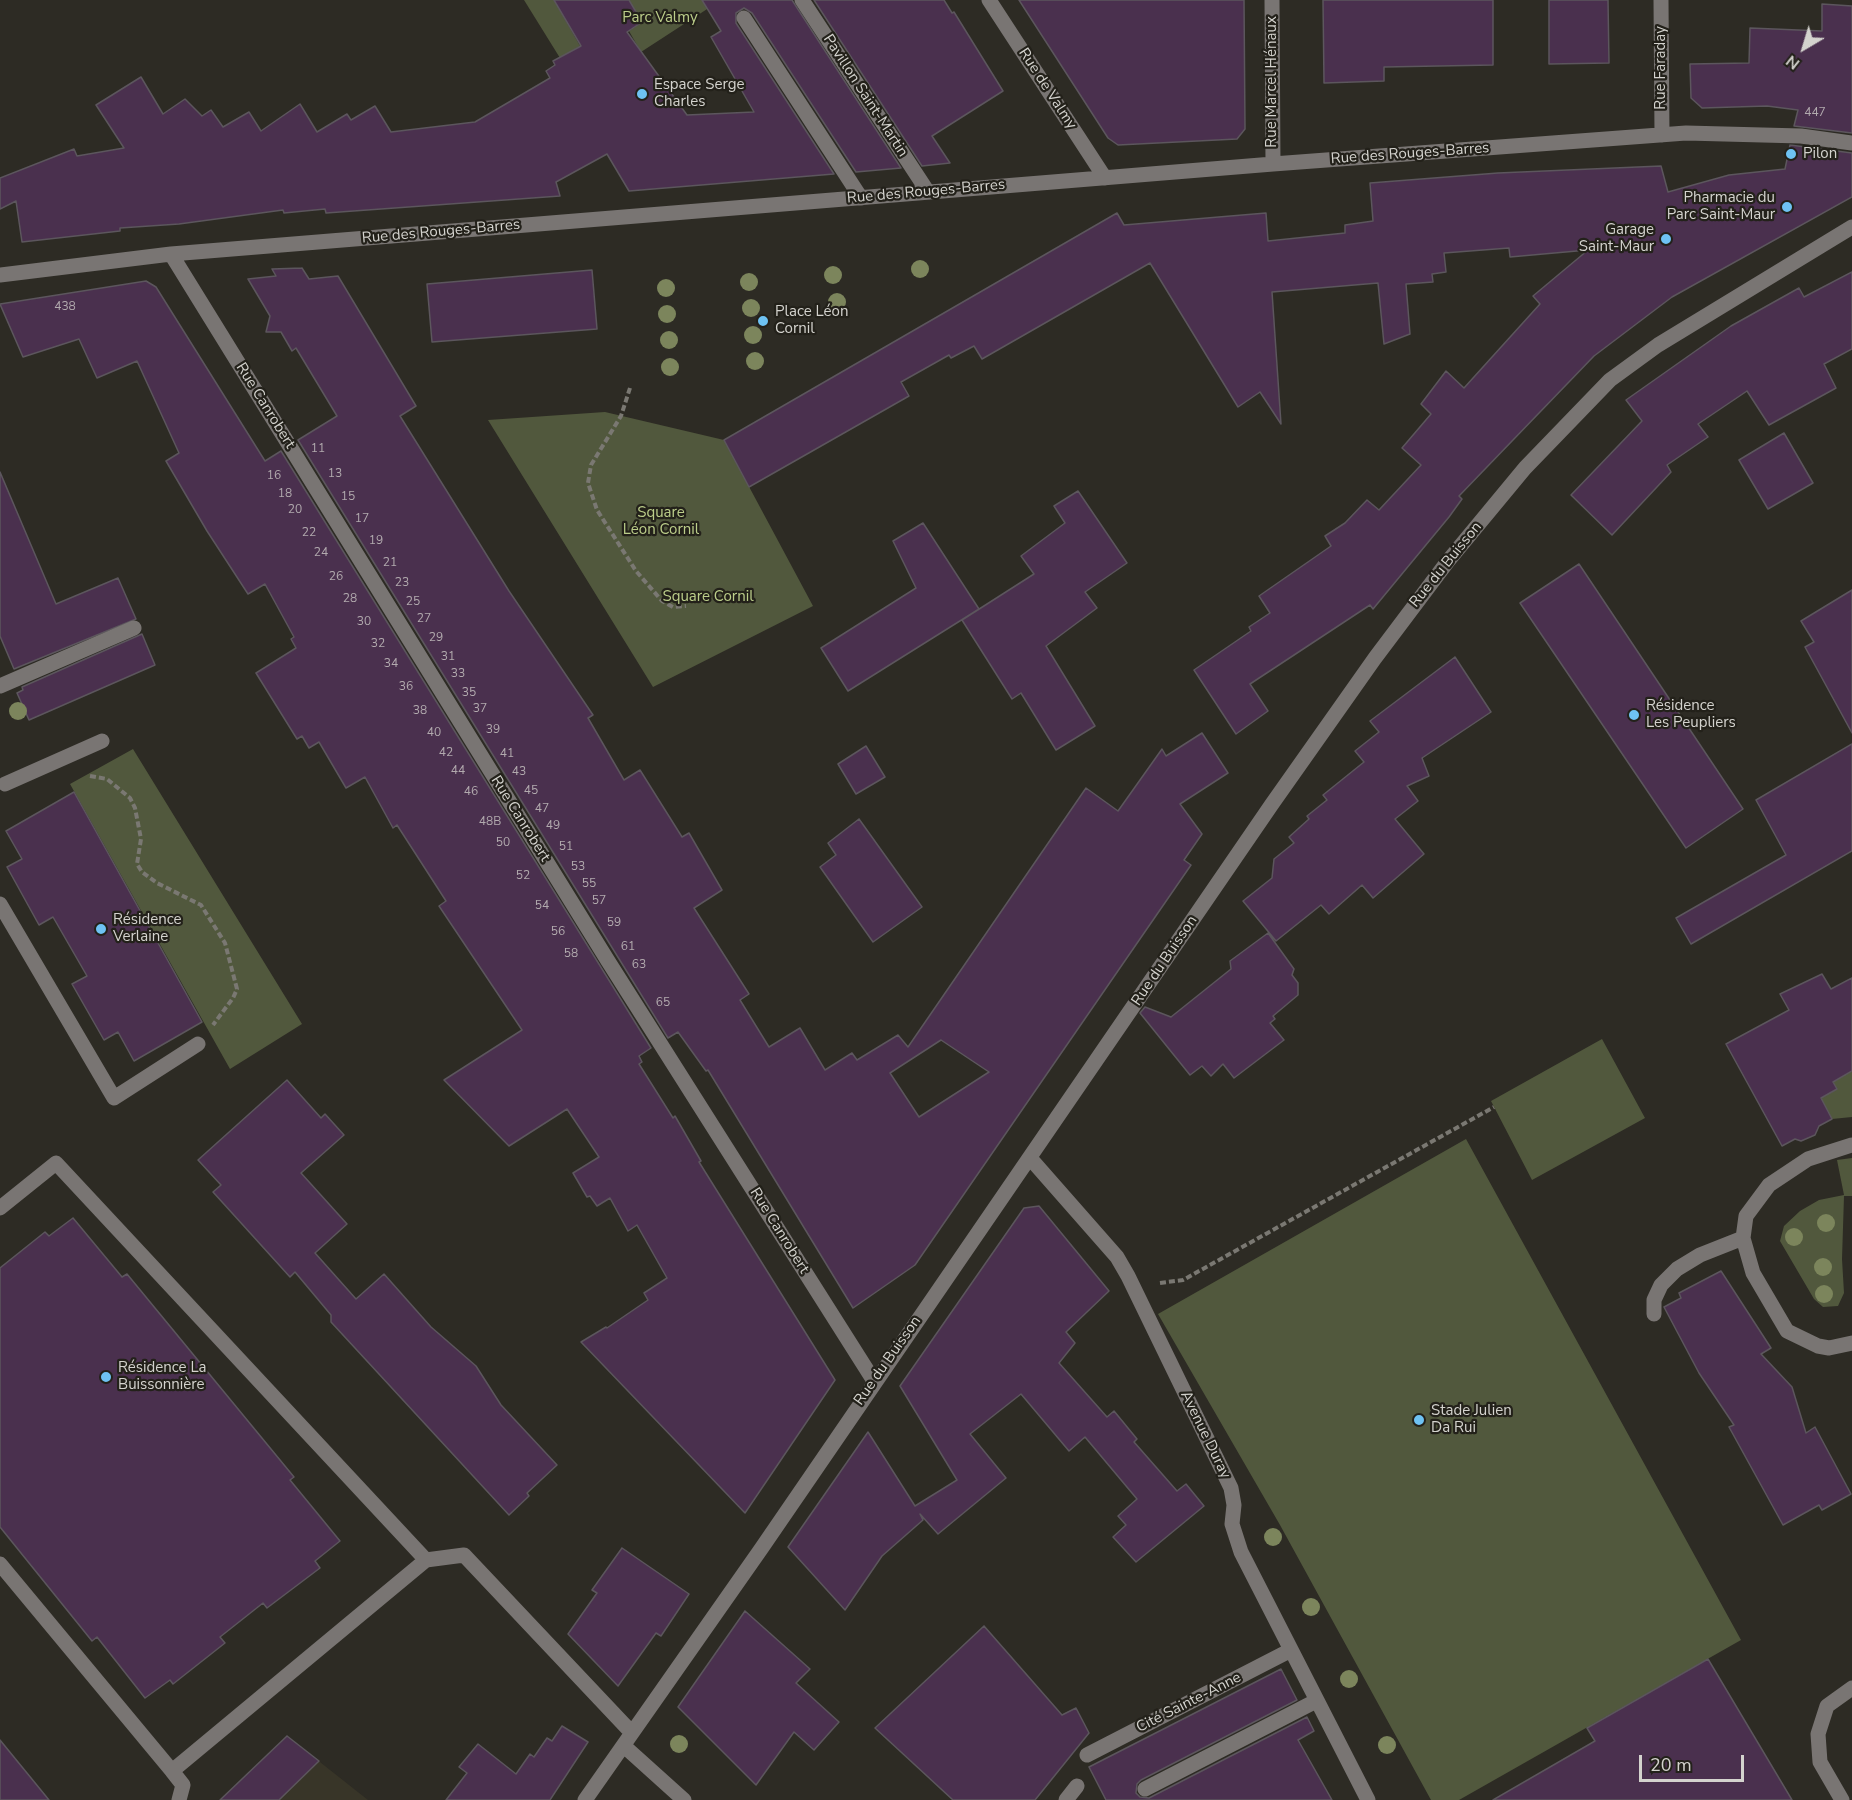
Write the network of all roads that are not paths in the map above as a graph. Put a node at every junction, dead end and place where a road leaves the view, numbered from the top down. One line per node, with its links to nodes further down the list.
1 (802, 0): 10 (street, Pavillon Saint-Martin)
2 (989, 0): 9 (street, Rue de Valmy)
3 (1272, 0): 8 (street, Rue Marcel Hénaux)
4 (1661, 0): 6 (street, Rue Faraday)
5 (744, 18): 11 (street)
6 (1662, 135): 7 (street, Rue des Rouges-Barres); 8 (street, Rue des Rouges-Barres)
7 (1852, 143)
8 (1273, 164): 9 (street, Rue des Rouges-Barres)
9 (1105, 178): 10 (street, Rue des Rouges-Barres)
10 (928, 192): 11 (street, Rue des Rouges-Barres)
11 (861, 198): 13 (street, Rue des Rouges-Barres)
12 (1852, 227): 22 (street, Rue du Buisson)
13 (171, 254): 14 (street, Rue des Rouges-Barres); 27 (street, Rue Canrobert)
14 (0, 275)
15 (134, 628): 16 (street)
16 (0, 686)
17 (102, 741): 18 (street)
18 (2, 780)
19 (0, 904): 20 (street)
20 (198, 1044)
21 (1852, 1145): 24 (street)
22 (1030, 1158): 27 (street, Rue du Buisson); 30 (street, Avenue Duray)
23 (0, 1208): 28 (street)
24 (1743, 1238): 25 (street); 26 (street)
25 (1654, 1314)
26 (1852, 1343)
27 (874, 1381): 33 (street, Rue du Buisson)
28 (426, 1560): 33 (street); 35 (street)
29 (0, 1564): 35 (street)
30 (1291, 1650): 32 (street, Avenue Duray); 34 (street, Cité Sainte-Anne)
31 (1852, 1688): 43 (street)
32 (1316, 1701): 37 (street); 42 (street, Avenue Duray)
33 (628, 1740): 39 (street, Rue du Buisson); 40 (street)
34 (1087, 1755)
35 (172, 1771): 38 (street)
36 (1077, 1786): 41 (street)
37 (1145, 1789)
38 (179, 1800)
39 (585, 1800)
40 (684, 1800)
41 (1066, 1800)
42 (1368, 1800)
43 (1842, 1800)

